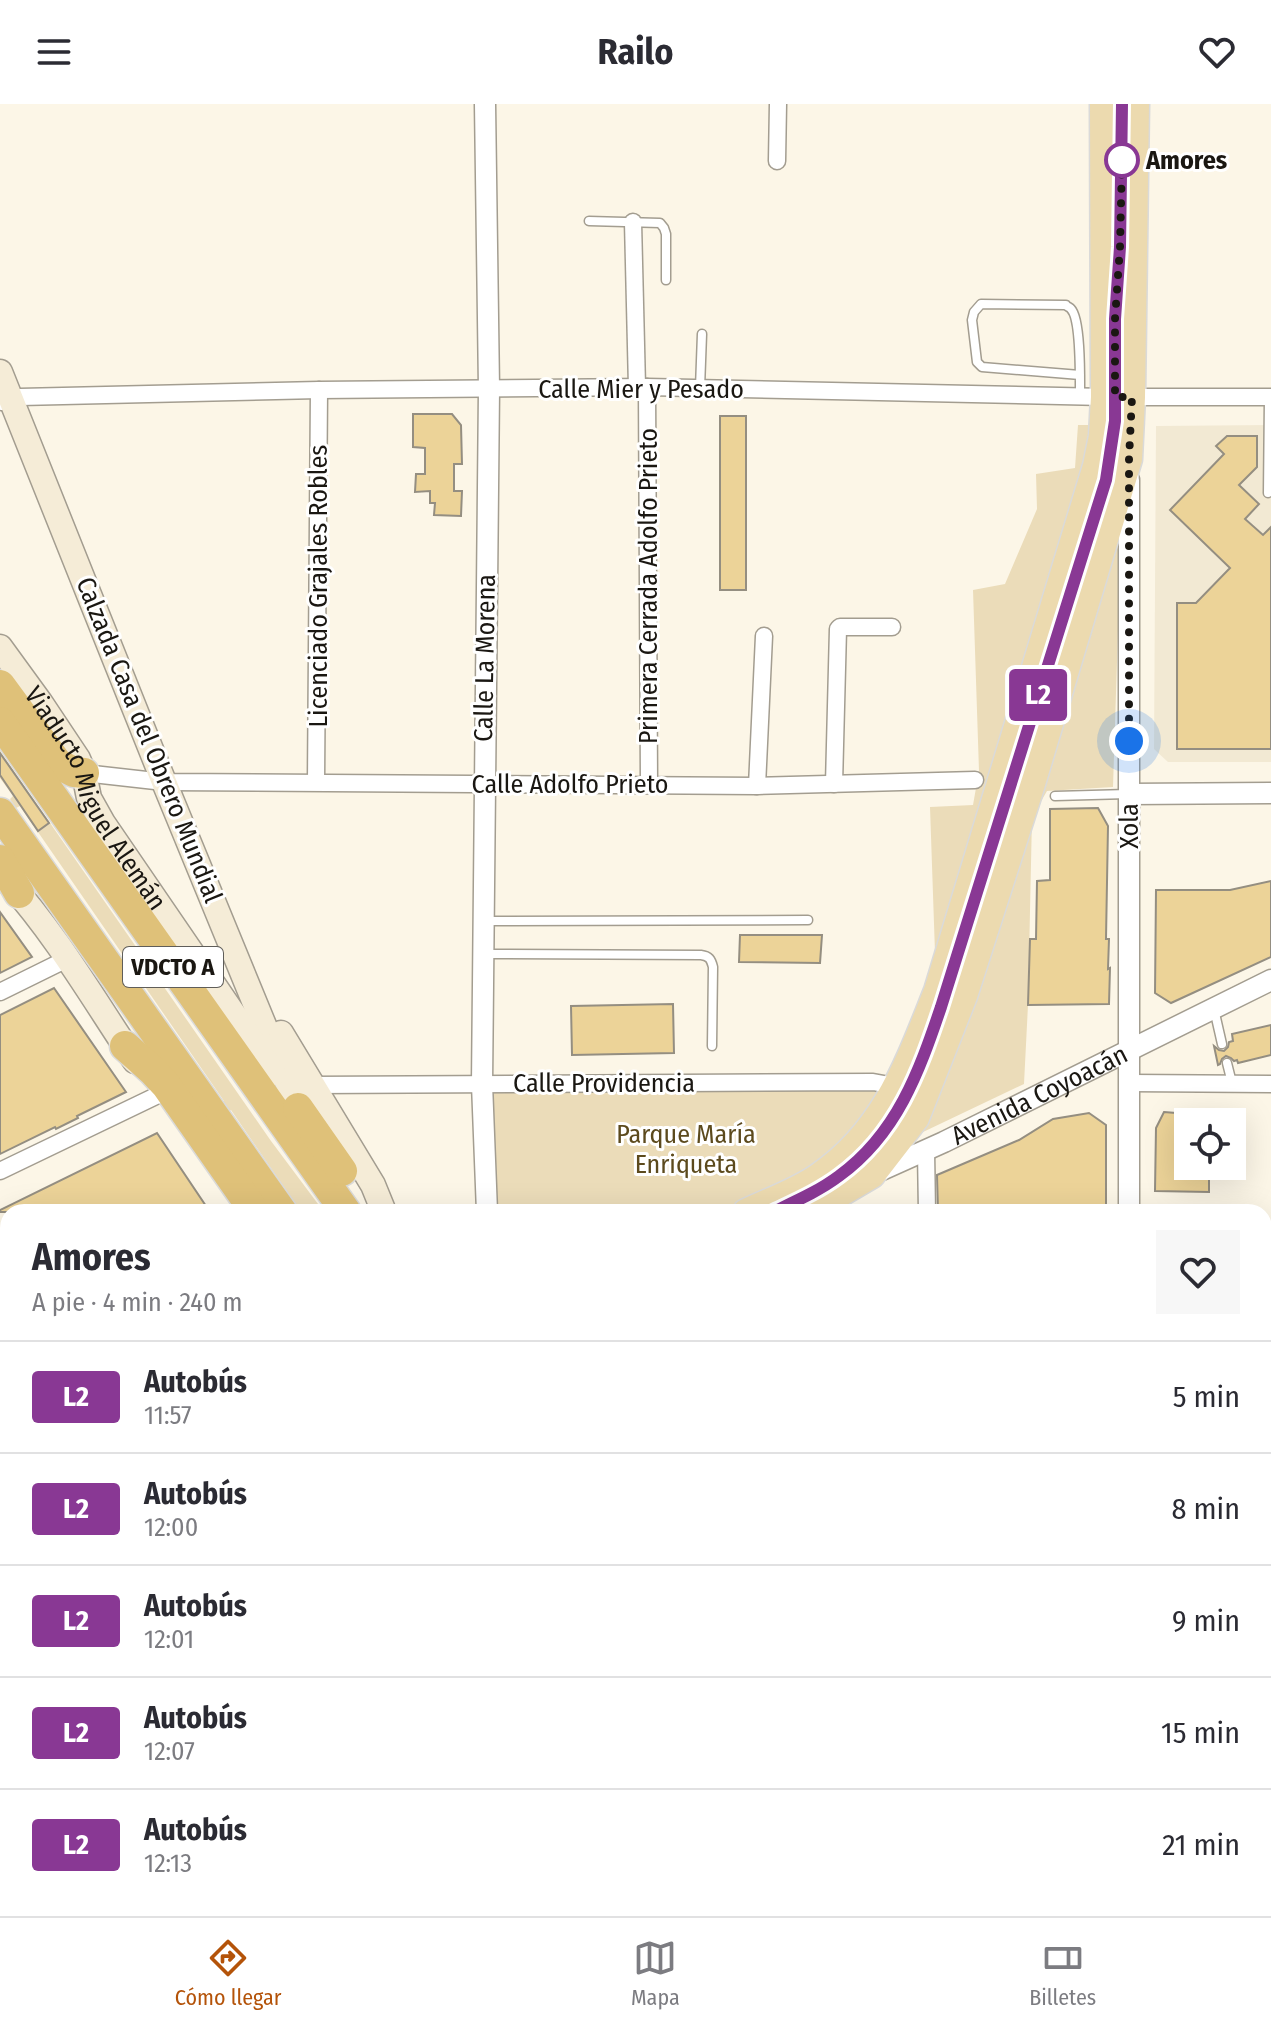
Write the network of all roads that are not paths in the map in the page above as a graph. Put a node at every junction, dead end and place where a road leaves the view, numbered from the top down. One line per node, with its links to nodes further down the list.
1 (485, 104): 15 (street, Calle La Morena)
2 (778, 104): 6 (street)
3 (1106, 104): 4 (lane); 17 (main road, Xola)
4 (1122, 104)
5 (1136, 104): 17 (main road, Xola)
6 (777, 161)
7 (589, 221): 8 (lane)
8 (633, 222): 9 (lane); 13 (street, Primera Cerrada Adolfo Prieto)
9 (666, 280)
10 (702, 334): 14 (lane)
11 (0, 372): 19 (main road, Calzada Casa del Obrero Mundial)
12 (1080, 375): 12 (lane); 17 (lane)
13 (642, 387): 14 (street, Calle Mier y Pesado); 15 (street, Calle Mier y Pesado); 34 (street, Primera Cerrada Adolfo Prieto)
14 (700, 388): 17 (street, Calle Mier y Pesado)
15 (489, 389): 16 (street, Calle Mier y Pesado); 32 (street, Calle La Morena)
16 (319, 390): 19 (street, Calle Mier y Pesado); 31 (street, Licenciado Grajales Robles)
17 (1110, 396): 18 (street, Calle Mier y Pesado); 20 (main road, Xola); 61 (main road)
18 (1270, 397): 21 (lane)
19 (6, 401): 30 (main road, Calzada Casa del Obrero Mundial)
20 (1119, 462): 22 (lane); 37 (street, Xola); 65 (main road)
21 (1268, 493)
22 (1092, 525)
23 (892, 627): 33 (street)
24 (764, 636): 35 (street)
25 (0, 647): 28 (main road, Viaducto Miguel Alemán)
26 (0, 685): 28 (highway)
27 (0, 722): 70 (highway, Viaducto Miguel Alemán / VDCTO A)
28 (84, 773): 30 (street, Calle Adolfo Prieto); 63 (main road, Viaducto Miguel Alemán)
29 (975, 780): 33 (street, Calle Adolfo Prieto)
30 (164, 782): 31 (street, Calle Adolfo Prieto); 63 (main road, Calzada Casa del Obrero Mundial)
31 (316, 782): 32 (street, Calle Adolfo Prieto)
32 (484, 784): 34 (street, Calle Adolfo Prieto); 44 (street, Calle La Morena)
33 (834, 784): 35 (street, Calle Adolfo Prieto)
34 (649, 785): 35 (street, Calle Adolfo Prieto)
35 (757, 786)
36 (1271, 793): 37 (street)
37 (1129, 794): 38 (lane); 55 (street, Xola)
38 (1055, 796)
39 (0, 813): 69 (highway, VDCTO A)
40 (993, 842): 49 (lane)
41 (0, 860): 42 (highway)
42 (9, 883): 46 (main road)
43 (808, 920): 44 (lane)
44 (484, 921): 45 (street, Calle La Morena)
45 (484, 954): 53 (lane); 59 (street, Calle La Morena)
46 (67, 959): 48 (street); 52 (main road)
47 (1271, 980): 50 (street, Avenida Coyoacán)
48 (0, 992)
49 (941, 1007)
50 (1214, 1008): 51 (lane); 55 (street, Avenida Coyoacán)
51 (1222, 1044)
52 (125, 1046): 62 (main road); 68 (highway)
53 (712, 1046)
54 (927, 1049): 65 (lane)
55 (1130, 1050): 57 (street, Xola); 64 (street, Avenida Coyoacán)
56 (1227, 1063): 58 (lane)
57 (1130, 1083): 58 (street); 77 (street, Xola)
58 (1232, 1083): 60 (street)
59 (482, 1084): 61 (street, Calle Providencia); 63 (street, Calle Providencia); 73 (street, Calle La Morena)
60 (1271, 1084)
61 (895, 1086): 65 (main road)
62 (158, 1095): 66 (street); 67 (main road)
63 (306, 1096): 71 (highway); 72 (main road, Viaducto Miguel Alemán)
64 (926, 1151): 65 (street, Avenida Coyoacán); 76 (street)
65 (859, 1163): 74 (main road, Avenida Coyoacán); 75 (main road, Avenida Coyoacán)
66 (0, 1171)
67 (231, 1204)
68 (249, 1204)
69 (276, 1204)
70 (340, 1204)
71 (359, 1204)
72 (381, 1204)
73 (487, 1204)
74 (763, 1204)
75 (817, 1204)
76 (927, 1204)
77 (1129, 1204)

